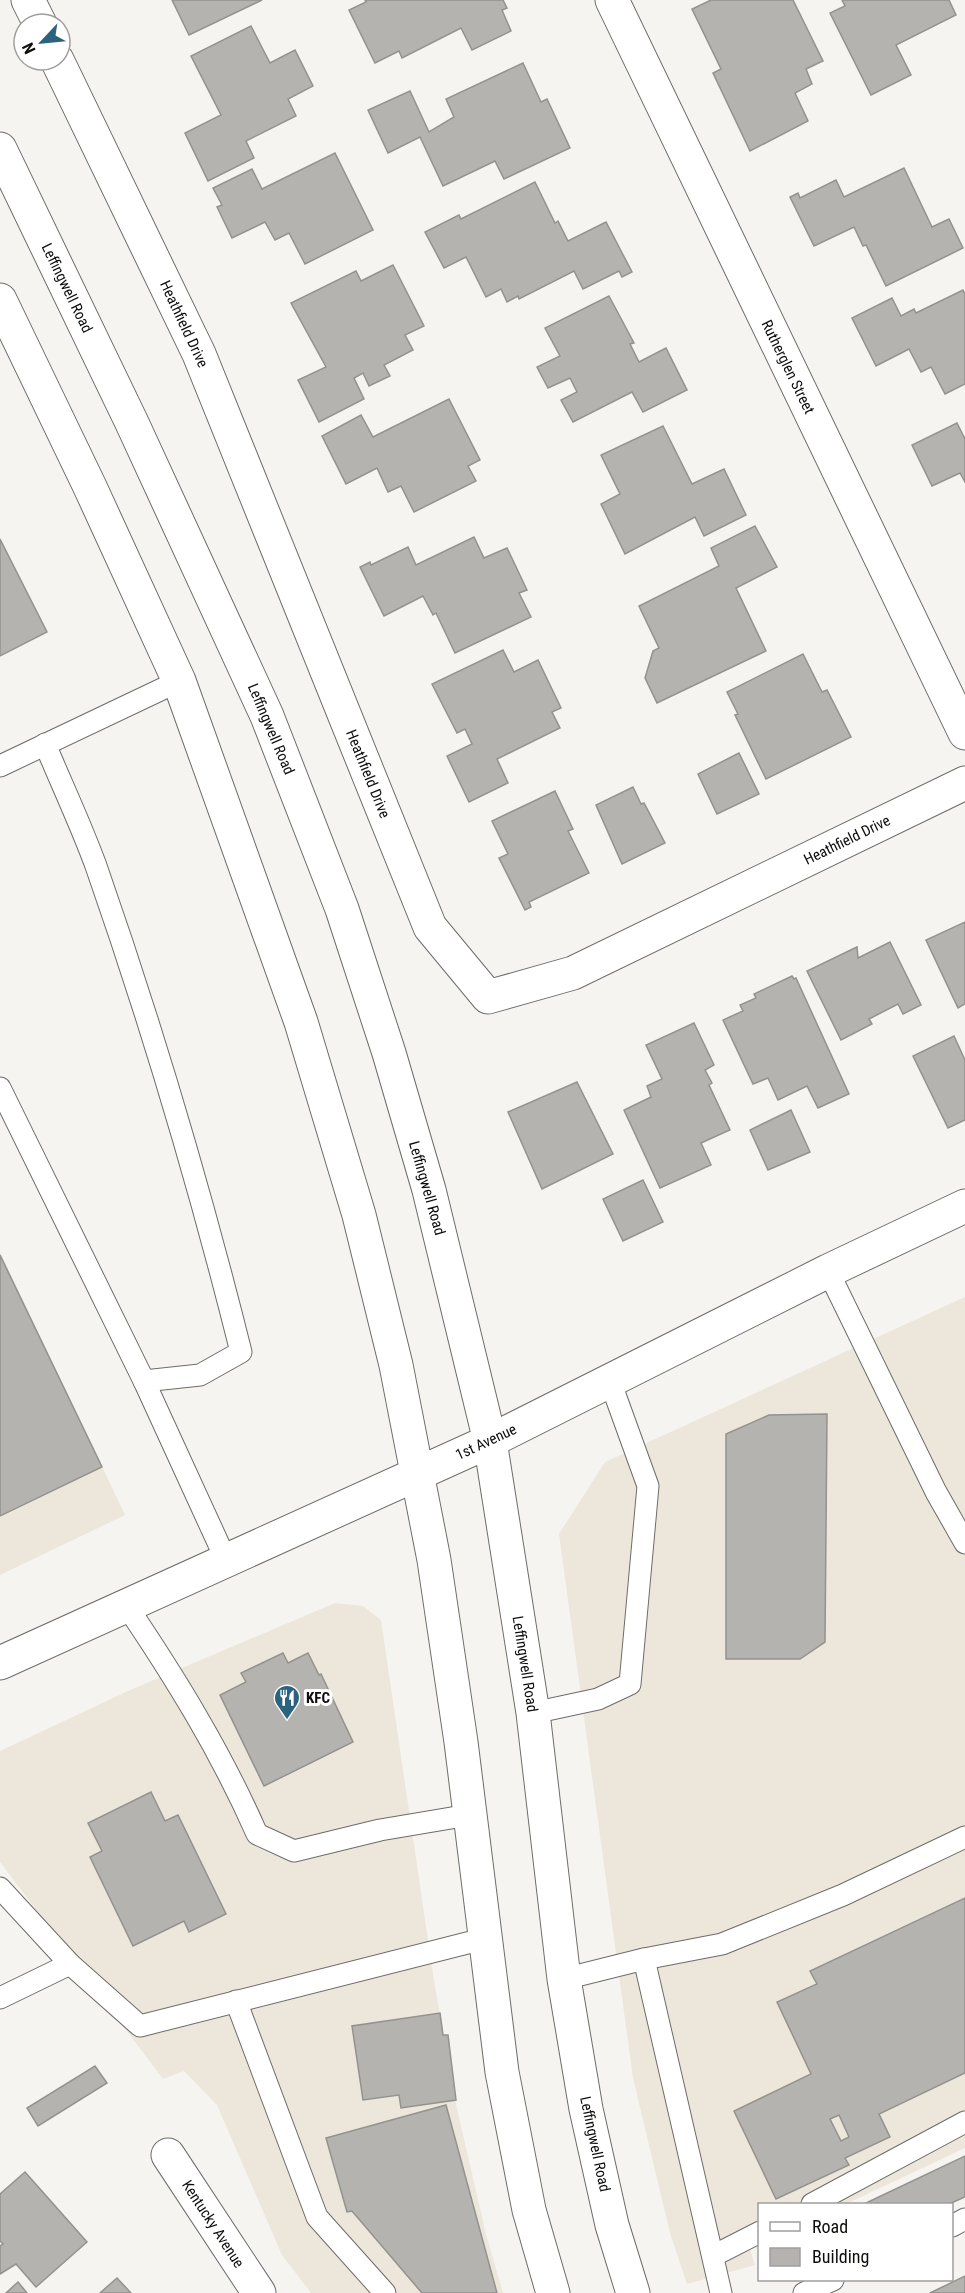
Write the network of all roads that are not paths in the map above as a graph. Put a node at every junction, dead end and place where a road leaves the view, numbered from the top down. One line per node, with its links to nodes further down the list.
1 (612, 0): 6 (main road, Rutherglen Street)
2 (63, 72): 9 (main road, Heathfield Drive)
3 (0, 149): 15 (main road, Leffingwell Road)
4 (0, 300): 5 (main road)
5 (179, 681): 7 (lane); 16 (main road)
6 (965, 733)
7 (45, 744): 8 (lane); 13 (lane)
8 (0, 766)
9 (965, 783)
10 (0, 1088): 13 (lane)
11 (965, 1206): 12 (main road, 1st Avenue)
12 (828, 1271): 14 (main road, 1st Avenue); 17 (lane)
13 (144, 1381): 18 (lane)
14 (610, 1381): 15 (main road, 1st Avenue); 21 (lane)
15 (490, 1442): 16 (main road, 1st Avenue); 21 (main road, Leffingwell Road)
16 (418, 1473): 18 (main road, 1st Avenue); 22 (main road)
17 (965, 1543)
18 (226, 1560): 19 (main road, 1st Avenue)
19 (126, 1605): 20 (main road, 1st Avenue); 22 (lane)
20 (0, 1663)
21 (533, 1713): 28 (main road, Leffingwell Road)
22 (470, 1815): 25 (main road)
23 (965, 1837): 26 (lane)
24 (0, 1888): 27 (lane)
25 (483, 1939): 30 (lane); 39 (main road)
26 (644, 1959): 28 (lane); 35 (lane)
27 (70, 1964): 29 (lane); 30 (lane)
28 (564, 1979): 40 (main road, Leffingwell Road)
29 (0, 1998)
30 (236, 2001): 38 (lane)
31 (965, 2122): 33 (lane)
32 (168, 2155): 37 (main road, Kentucky Avenue)
33 (816, 2203)
34 (758, 2233): 35 (lane)
35 (713, 2256): 41 (lane)
36 (831, 2281): 42 (lane)
37 (259, 2293)
38 (386, 2293)
39 (553, 2293)
40 (633, 2293)
41 (722, 2293)
42 (804, 2293)

